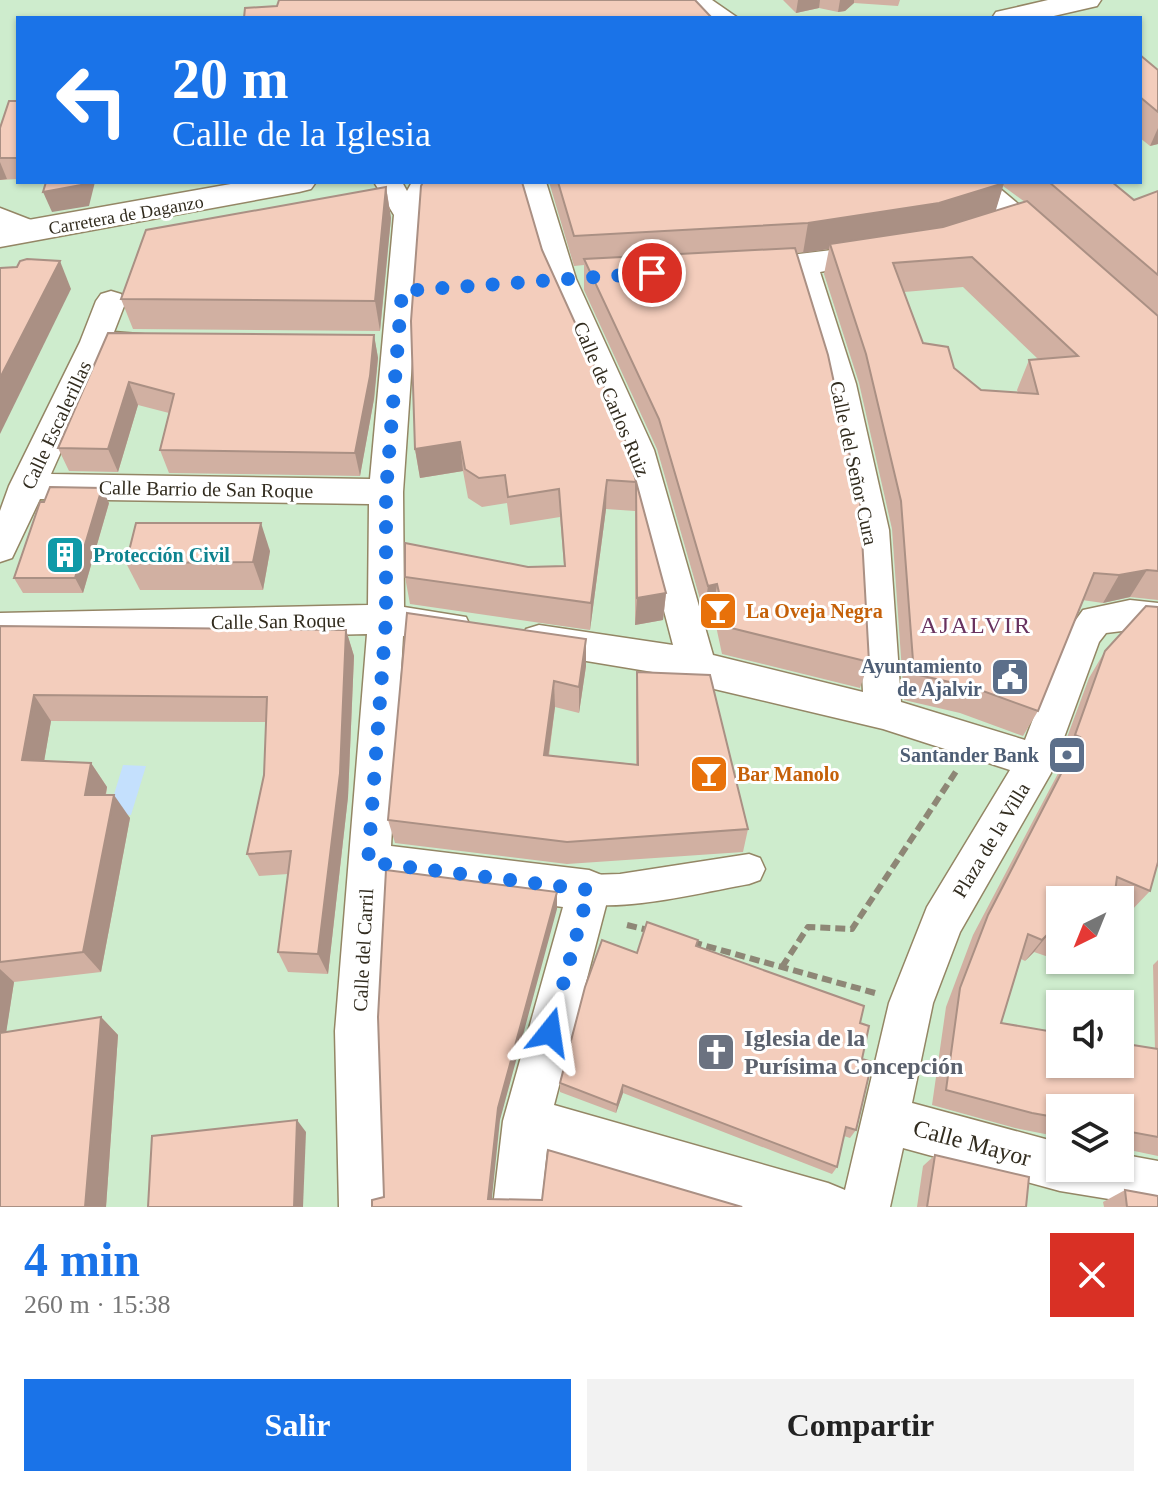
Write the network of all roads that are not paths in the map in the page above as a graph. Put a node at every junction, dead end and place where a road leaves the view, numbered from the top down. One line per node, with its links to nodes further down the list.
1 (696, 0): 3 (street)
2 (1087, 0): 4 (street)
3 (723, 16)
4 (1015, 16)
5 (288, 184): 14 (street, Carretera de Daganzo)
6 (389, 184): 10 (street)
7 (425, 184): 10 (street, Calle del Carril)
8 (533, 184): 29 (street, Calle de Carlos Ruiz)
9 (978, 184): 12 (street)
10 (408, 215): 24 (street, Calle del Carril)
11 (0, 217): 14 (street)
12 (1022, 217): 13 (street); 17 (street)
13 (993, 227)
14 (34, 231): 15 (street, Carretera de Daganzo)
15 (0, 236)
16 (905, 249): 18 (street)
17 (1068, 258)
18 (803, 265): 19 (street); 30 (street, Calle del Señor Cura)
19 (728, 269)
20 (111, 301): 21 (street, Calle Escalerillas)
21 (95, 342): 22 (street); 23 (street, Calle Escalerillas)
22 (175, 343)
23 (26, 486): 24 (street, Calle Barrio de San Roque); 25 (street, Calle Escalerillas)
24 (386, 492): 27 (street, Calle del Carril)
25 (0, 548)
26 (1158, 618): 31 (street)
27 (386, 619): 28 (street, Calle San Roque); 29 (street, Calle San Roque); 32 (street, Calle del Carril)
28 (0, 628)
29 (697, 664): 30 (street, Plaza de la Villa)
30 (883, 713): 31 (street, Plaza de la Villa)
31 (1037, 761): 35 (street, Plaza de la Villa)
32 (368, 862): 34 (street); 40 (street, Calle del Carril)
33 (749, 869): 34 (street)
34 (586, 902): 36 (street)
35 (884, 1119): 37 (street, Calle Mayor); 43 (street, Plaza de la Villa)
36 (526, 1121): 41 (street); 42 (street)
37 (1046, 1163)
38 (1134, 1180): 39 (street, Calle Mayor)
39 (1158, 1185)
40 (363, 1207)
41 (517, 1207)
42 (828, 1207)
43 (866, 1207)

